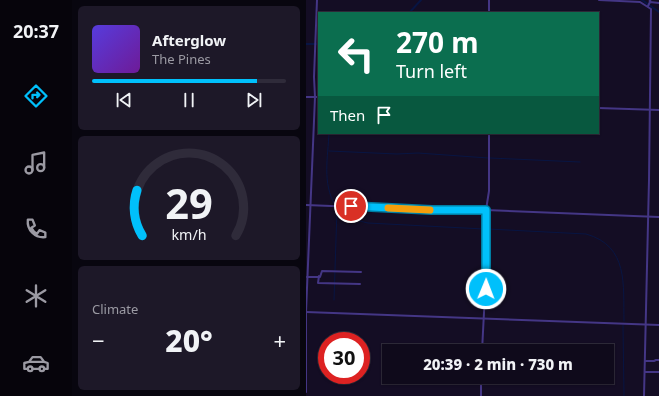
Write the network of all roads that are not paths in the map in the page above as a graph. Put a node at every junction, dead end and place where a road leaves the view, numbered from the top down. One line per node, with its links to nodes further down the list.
1 (317, 0): 8 (street)
2 (489, 0): 6 (street)
3 (599, 0): 4 (street)
4 (649, 3): 5 (street); 10 (street)
5 (659, 3)
6 (489, 12)
7 (306, 97): 8 (street)
8 (315, 97): 14 (street)
9 (599, 108): 10 (street)
10 (650, 110): 11 (street); 16 (street)
11 (659, 110)
12 (489, 134): 15 (street)
13 (306, 205): 14 (street)
14 (311, 205): 15 (street); 20 (street)
15 (486, 210): 16 (street); 23 (street)
16 (648, 217): 17 (street); 24 (street)
17 (659, 217)
18 (361, 272): 19 (street)
19 (319, 276): 20 (street); 21 (street)
20 (307, 277): 22 (street)
21 (360, 284)
22 (306, 312): 23 (street); 32 (street)
23 (485, 318): 24 (street); 26 (street)
24 (646, 324): 25 (street); 28 (street)
25 (659, 325)
26 (483, 344)
27 (659, 360): 28 (street)
28 (645, 361): 29 (street)
29 (645, 372): 30 (street); 34 (street)
30 (659, 372)
31 (481, 384): 33 (street)
32 (306, 392)
33 (481, 396)
34 (644, 396)

